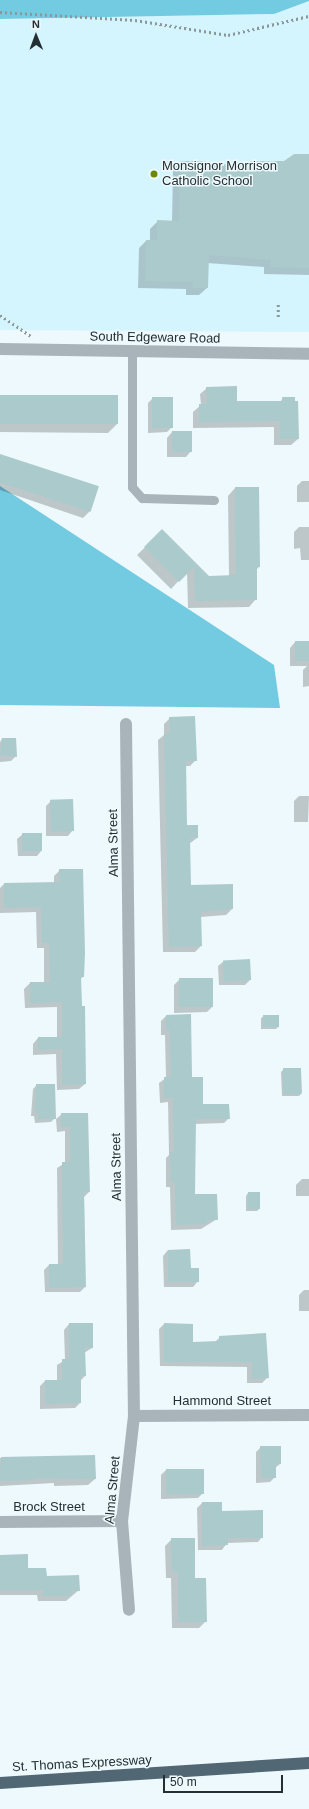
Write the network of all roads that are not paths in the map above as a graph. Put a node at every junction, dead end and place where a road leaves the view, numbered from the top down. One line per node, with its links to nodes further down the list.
1 (0, 349): 2 (street, South Edgeware Road)
2 (132, 351): 3 (street, South Edgeware Road); 4 (lane)
3 (309, 354)
4 (214, 500)
5 (126, 724): 7 (street, Alma Street)
6 (309, 1415): 7 (street, Hammond Street)
7 (134, 1416): 8 (street, Alma Street)
8 (122, 1521): 9 (street, Brock Street); 10 (street, Alma Street)
9 (0, 1522)
10 (129, 1610)
11 (309, 1762): 12 (highway, St. Thomas Expressway)
12 (0, 1783)

